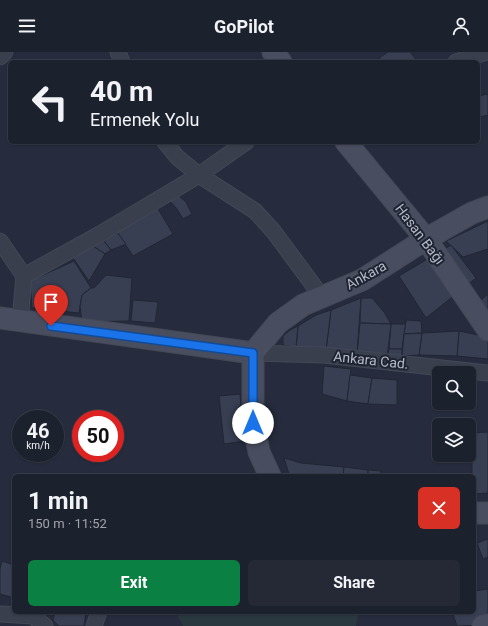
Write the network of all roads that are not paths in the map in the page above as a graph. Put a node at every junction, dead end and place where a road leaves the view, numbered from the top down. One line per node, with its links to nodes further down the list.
1 (5, 52): 4 (street)
2 (273, 52): 5 (main road)
3 (487, 52): 6 (street)
4 (0, 57)
5 (279, 60)
6 (462, 60)
7 (167, 144): 10 (street)
8 (243, 144): 10 (street)
9 (348, 144): 12 (main road, Hasan Bağı)
10 (199, 175): 14 (street); 15 (street)
11 (488, 207): 12 (main road, Ankara)
12 (426, 239): 15 (main road, Ankara); 17 (main road, Hasan Bağı)
13 (0, 241): 14 (street)
14 (24, 276): 16 (street)
15 (322, 297): 18 (main road, Ankara)
16 (10, 320): 18 (main road)
17 (488, 330)
18 (253, 353): 19 (street, Ankara Cad.); 20 (main road)
19 (488, 373)
20 (269, 474)
21 (476, 513): 22 (main road)
22 (488, 513)
23 (34, 614): 25 (street); 27 (street)
24 (98, 614): 28 (street)
25 (3, 618)
26 (488, 625): 29 (main road)
27 (44, 626)
28 (94, 626)
29 (484, 626)

